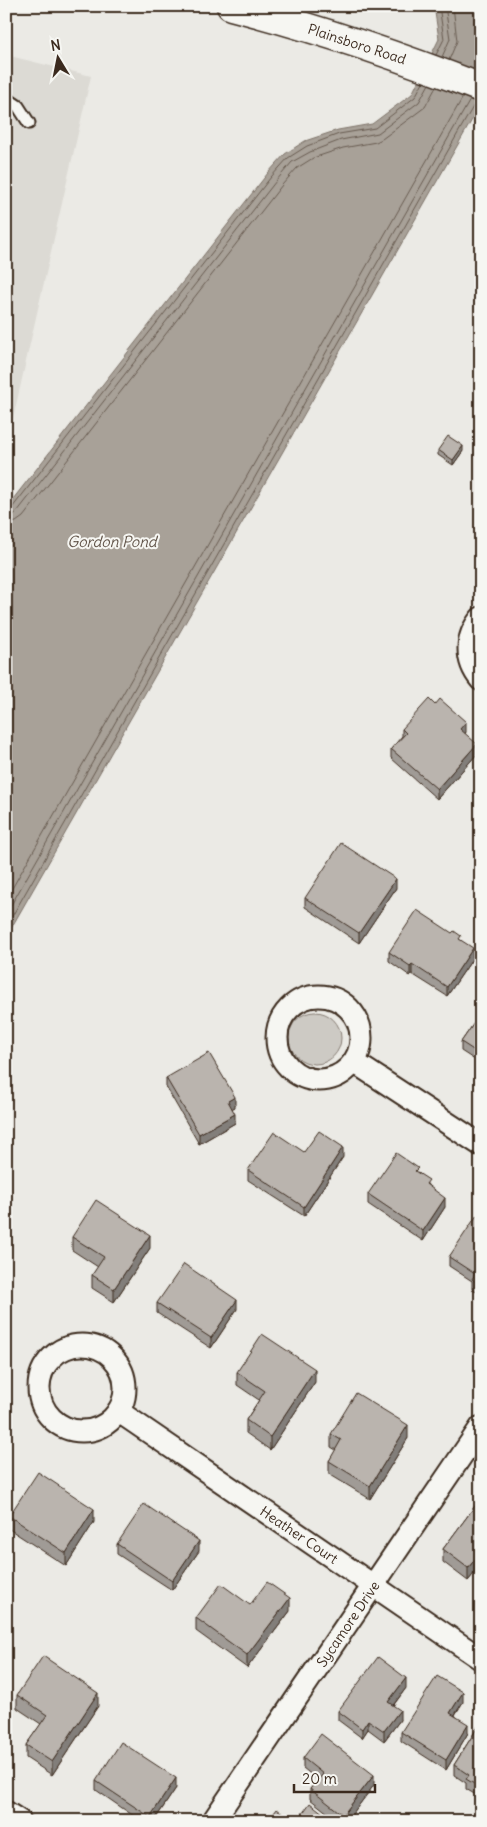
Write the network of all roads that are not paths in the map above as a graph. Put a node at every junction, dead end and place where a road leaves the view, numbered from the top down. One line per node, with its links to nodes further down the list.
1 (231, 6): 2 (street, Plainsboro Road)
2 (481, 88)
3 (6, 98): 4 (lane)
4 (29, 123)
5 (481, 618): 6 (street)
6 (481, 680)
7 (354, 1062): 8 (street)
8 (481, 1145)
9 (118, 1411): 9 (street); 11 (street, Heather Court)
10 (481, 1427): 11 (street, Sycamore Drive)
11 (374, 1586): 12 (street, Heather Court); 15 (street, Sycamore Drive)
12 (481, 1659)
13 (6, 1812): 14 (street)
14 (20, 1821)
15 (213, 1821)

